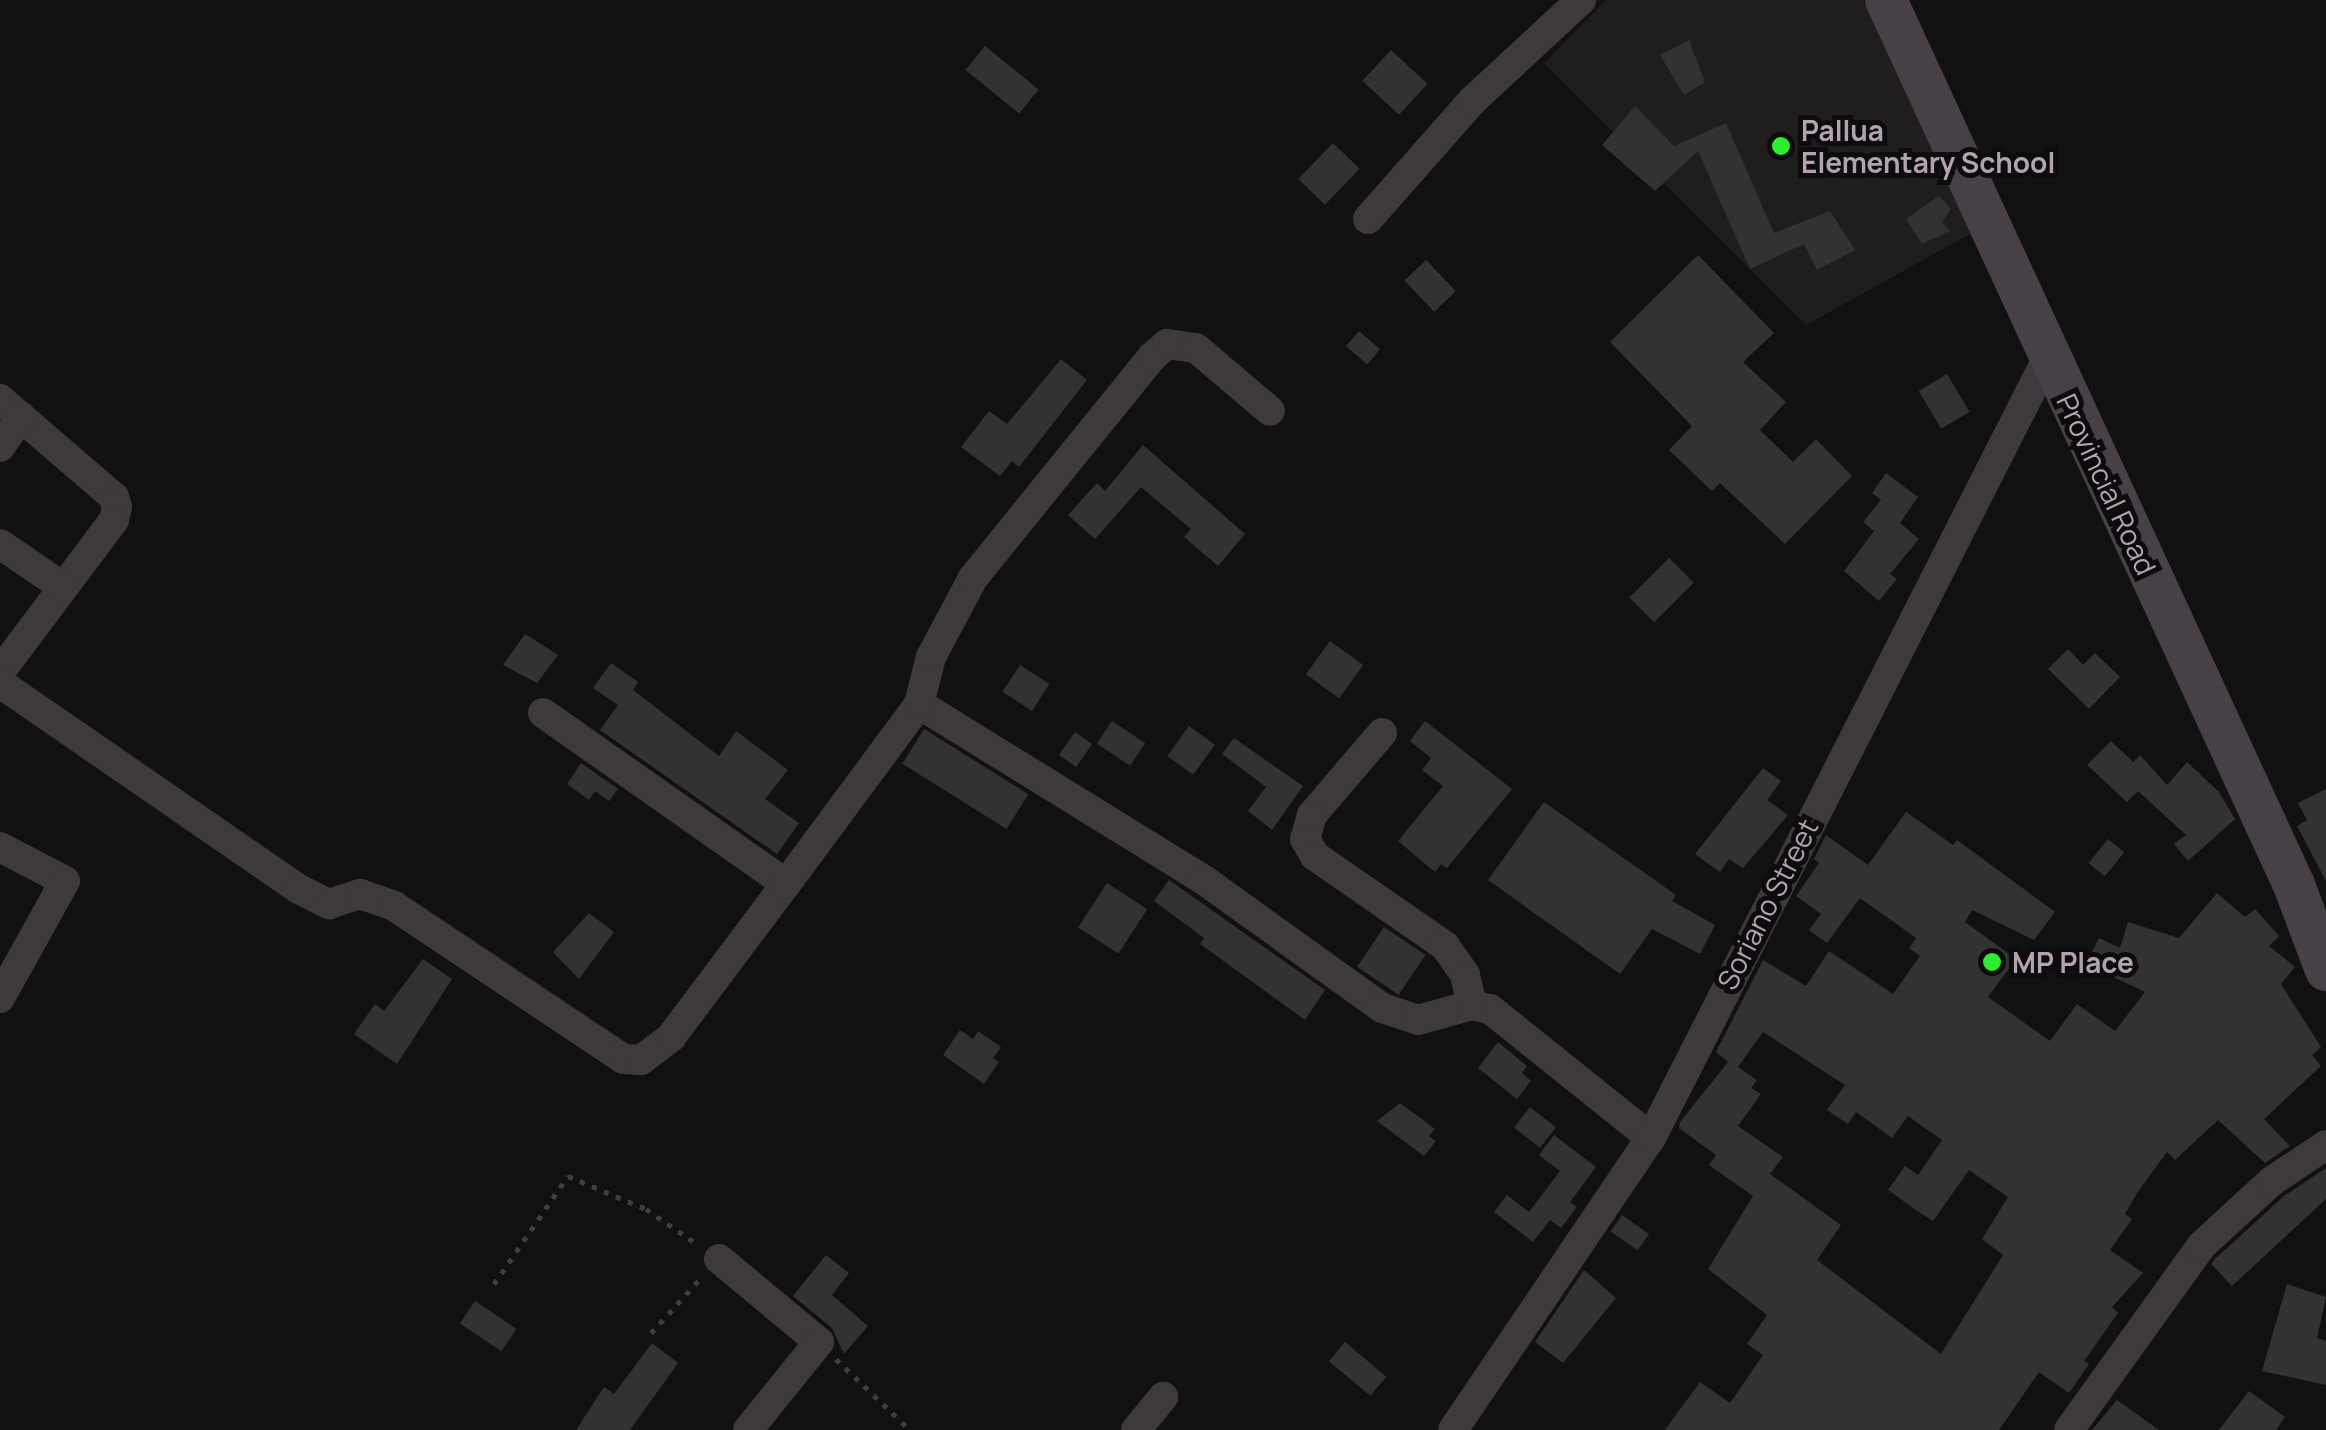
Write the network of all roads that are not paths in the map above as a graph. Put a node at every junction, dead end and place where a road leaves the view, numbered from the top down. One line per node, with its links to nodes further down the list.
1 (1581, 0): 3 (street)
2 (1886, 0): 4 (main road, Provincial Road)
3 (1368, 220)
4 (2048, 357): 17 (main road, Provincial Road); 20 (street, Soriano Street)
5 (10, 408): 7 (street); 9 (street)
6 (1270, 410): 12 (street)
7 (0, 447)
8 (0, 544): 9 (street)
9 (63, 588): 10 (street)
10 (0, 672)
11 (0, 684): 16 (street)
12 (920, 704): 16 (street); 19 (street)
13 (543, 712): 16 (street)
14 (1382, 733): 19 (street)
15 (0, 847): 18 (street)
16 (786, 884)
17 (2326, 970)
18 (3, 985)
19 (1472, 1005): 20 (street)
20 (1651, 1138): 26 (street, Soriano Street)
21 (2326, 1145): 27 (street)
22 (719, 1258): 24 (street)
23 (1163, 1397): 25 (street)
24 (748, 1430)
25 (1136, 1430)
26 (1453, 1430)
27 (2069, 1430)

